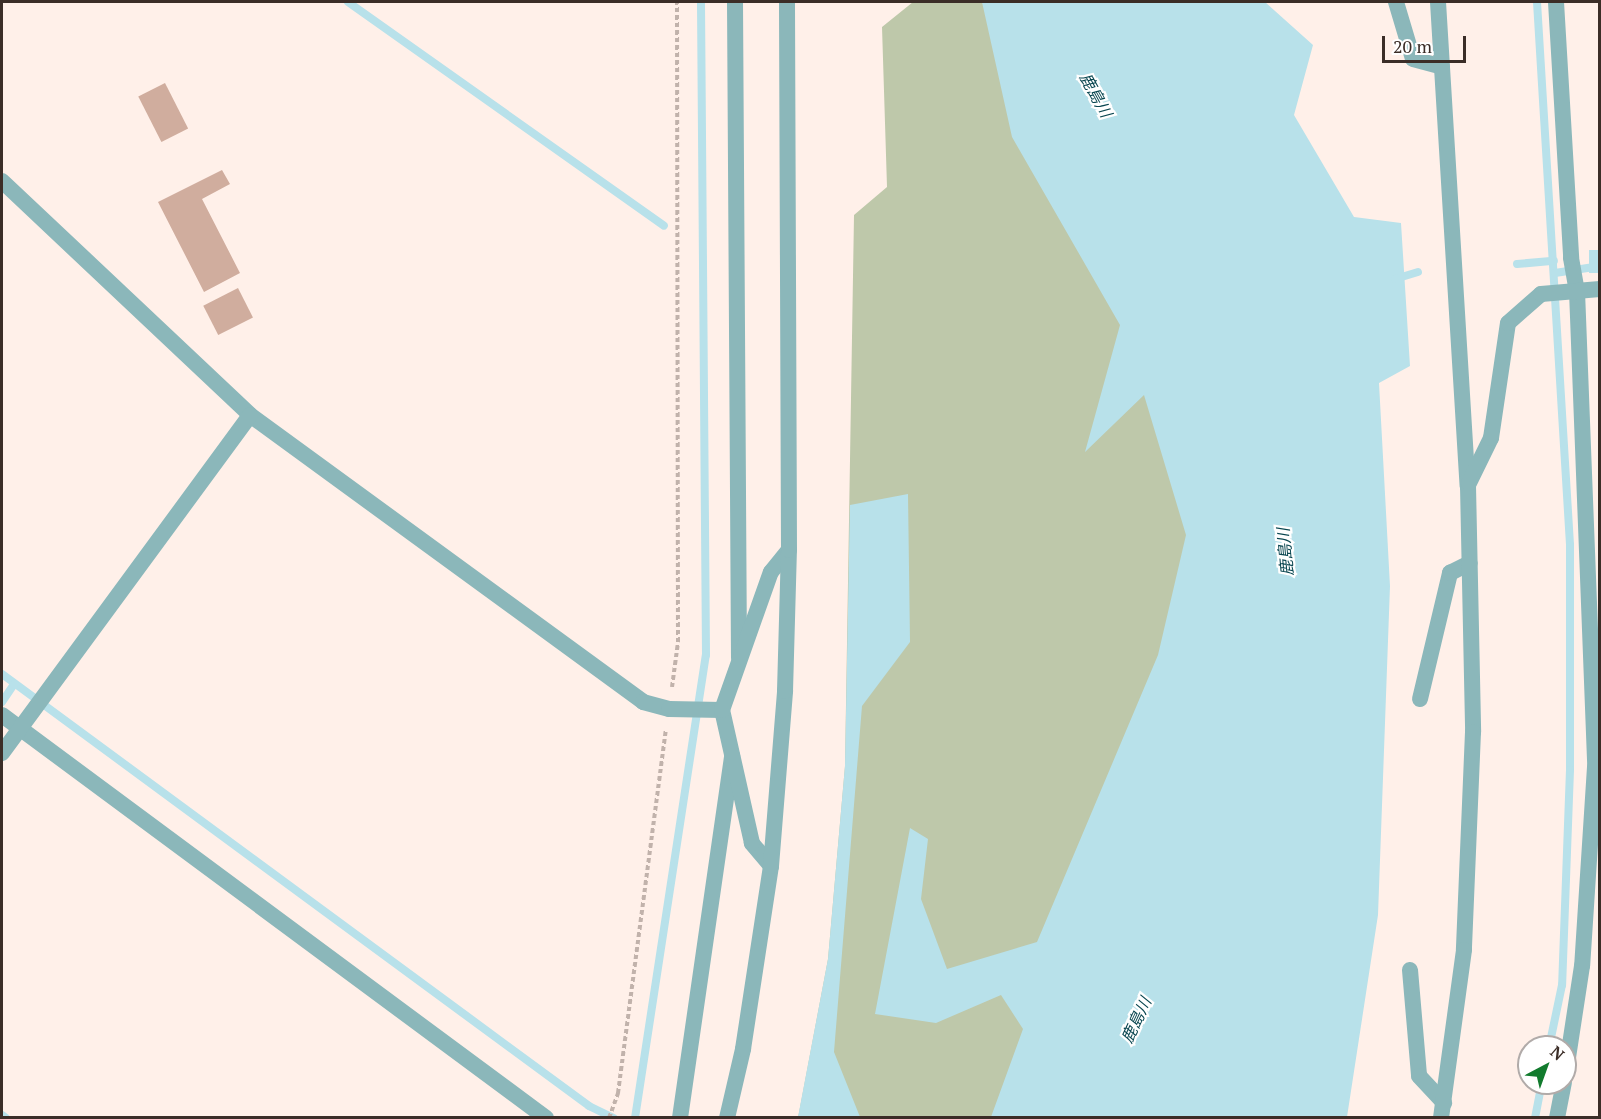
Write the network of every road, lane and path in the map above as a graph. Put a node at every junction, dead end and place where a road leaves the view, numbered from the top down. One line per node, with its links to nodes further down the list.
1 (677, 2): 17 (path)
2 (735, 2): 15 (street)
3 (787, 2): 13 (street)
4 (1396, 2): 7 (street)
5 (1438, 2): 7 (street)
6 (1556, 2): 9 (street)
7 (1442, 67): 12 (street)
8 (2, 181): 11 (street)
9 (1575, 284): 10 (street); 12 (street); 25 (street)
10 (1599, 289)
11 (250, 415): 17 (street); 20 (street)
12 (1468, 486): 14 (street)
13 (789, 550): 15 (street); 23 (street)
14 (1470, 563): 16 (street); 27 (street)
15 (739, 662): 18 (street)
16 (1420, 699)
17 (669, 710): 18 (street); 29 (path)
18 (722, 710): 22 (street)
19 (2, 715): 20 (street)
20 (24, 723): 21 (street); 28 (street)
21 (2, 753)
22 (732, 754): 23 (street); 30 (street)
23 (771, 866): 31 (street)
24 (1410, 970): 27 (street)
25 (1571, 1035)
26 (1562, 1095): 32 (street)
27 (1442, 1110)
28 (546, 1118)
29 (609, 1118)
30 (680, 1118)
31 (727, 1118)
32 (1557, 1118)

